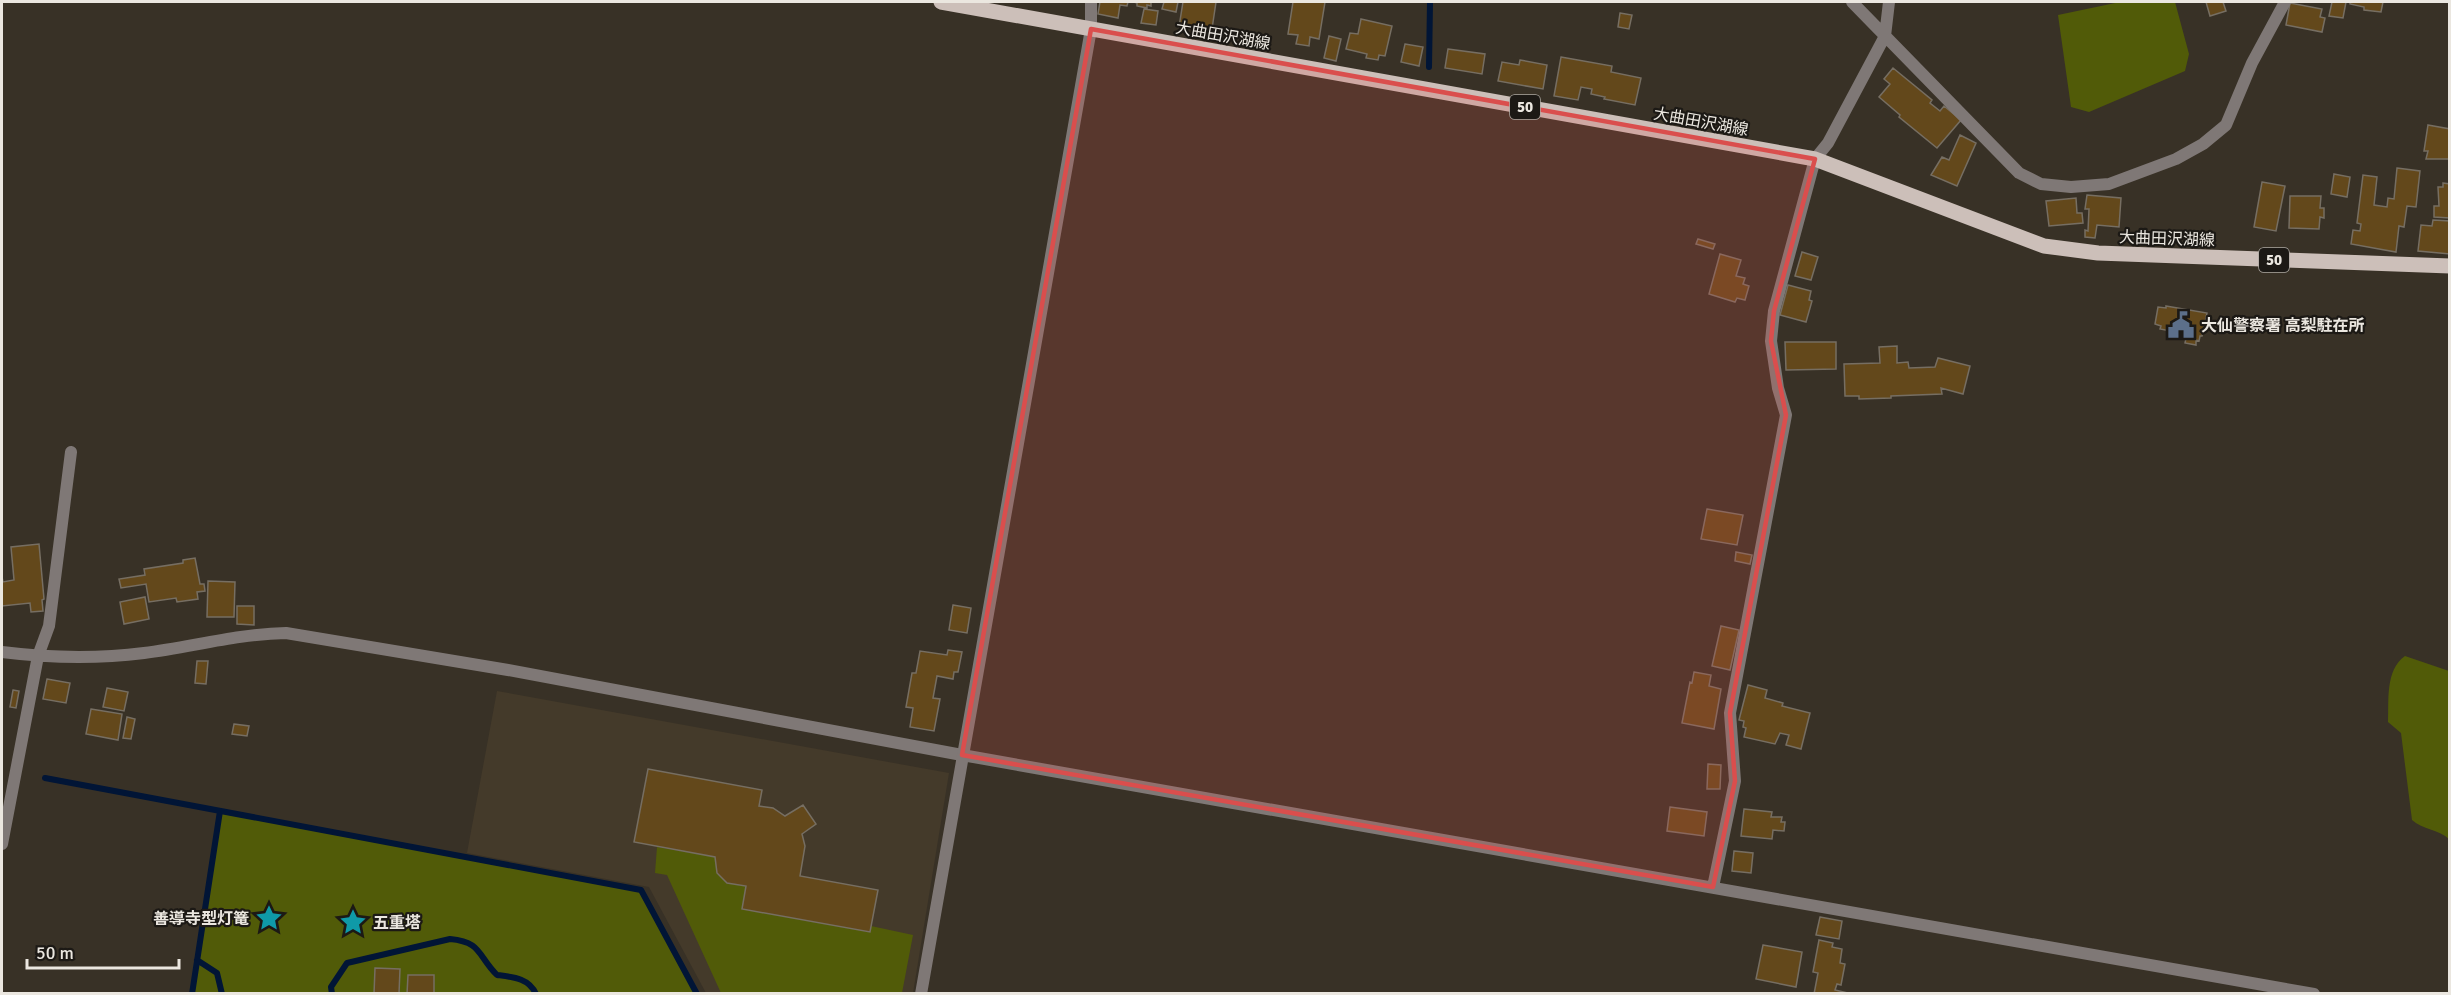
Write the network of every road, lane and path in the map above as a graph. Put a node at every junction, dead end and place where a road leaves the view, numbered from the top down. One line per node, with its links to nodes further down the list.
1 (941, 2): 6 (main road, 大曲田沢湖線 / 50)
2 (1091, 2): 6 (street)
3 (1852, 2): 7 (street)
4 (1889, 2): 7 (street)
5 (2285, 2): 7 (street)
6 (1091, 29): 8 (main road, 大曲田沢湖線 / 50); 13 (street)
7 (1885, 36): 8 (street)
8 (1815, 159): 9 (main road, 大曲田沢湖線 / 50); 15 (street)
9 (2450, 266)
10 (71, 452): 12 (street)
11 (2, 652): 12 (street)
12 (38, 656): 13 (street); 14 (street)
13 (962, 755): 15 (street); 16 (street)
14 (2, 844)
15 (1713, 887): 17 (street)
16 (921, 993)
17 (2314, 993)

